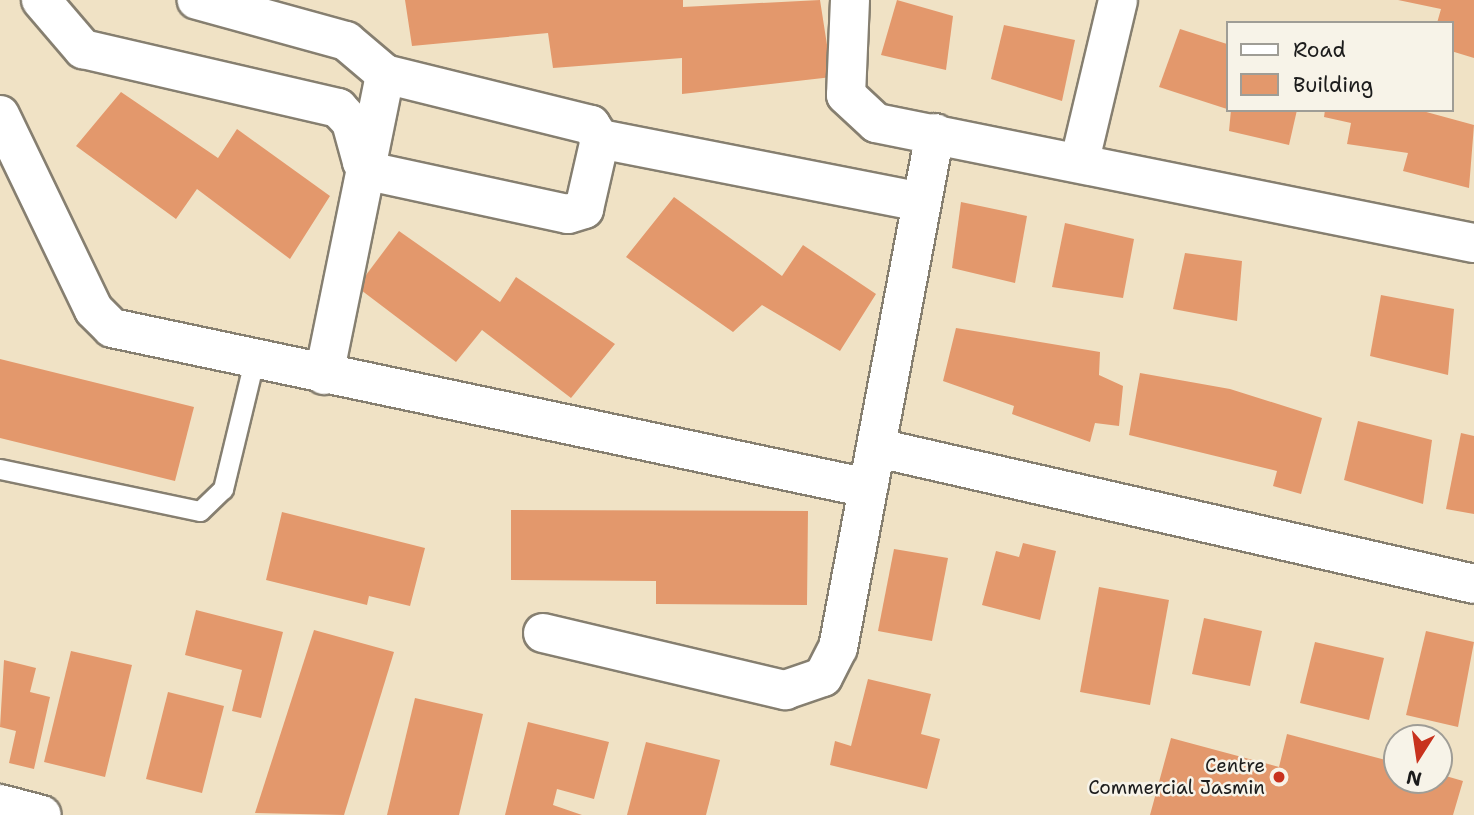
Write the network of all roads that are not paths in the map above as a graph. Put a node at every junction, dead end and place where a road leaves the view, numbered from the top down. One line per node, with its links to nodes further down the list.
1 (41, 0): 10 (street)
2 (197, 0): 5 (street)
3 (850, 0): 7 (street)
4 (1118, 0): 9 (street)
5 (384, 74): 8 (street); 10 (street)
6 (0, 115): 13 (street)
7 (935, 133): 9 (street); 11 (street)
8 (600, 139): 10 (street); 11 (street)
9 (1080, 160): 12 (street)
10 (368, 170): 14 (street)
11 (920, 202): 15 (street)
12 (1474, 243)
13 (254, 361): 14 (street); 16 (lane)
14 (324, 375): 17 (street)
15 (878, 448): 17 (street); 18 (street)
16 (0, 469)
17 (868, 488): 19 (street)
18 (1474, 584)
19 (543, 633)
20 (0, 804): 21 (street)
21 (42, 815)

